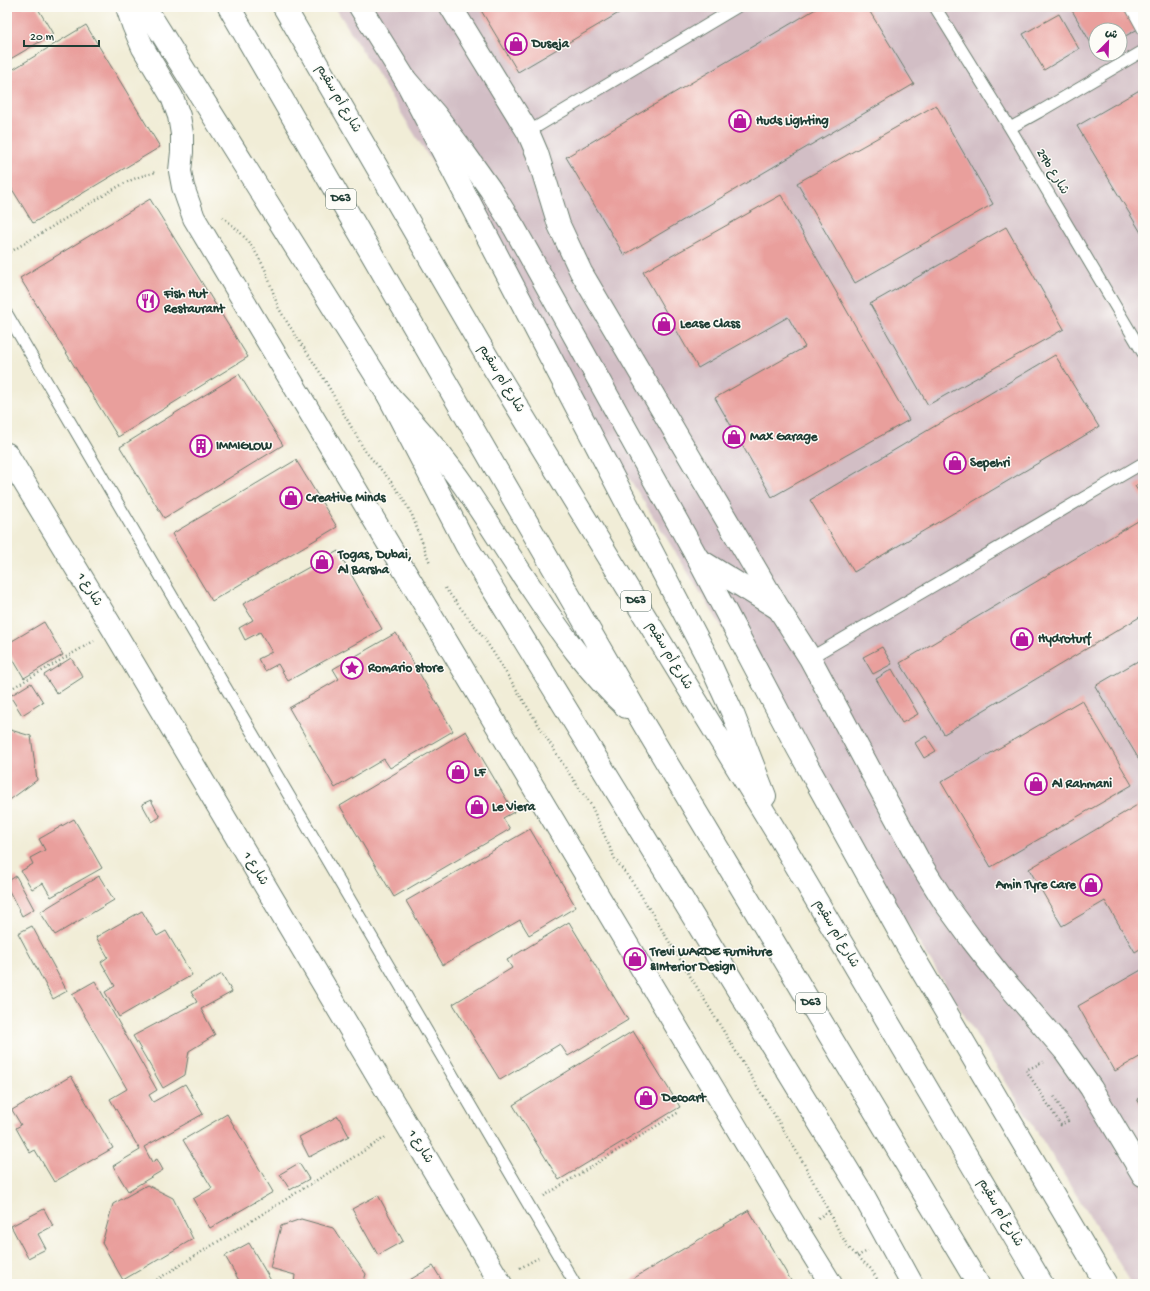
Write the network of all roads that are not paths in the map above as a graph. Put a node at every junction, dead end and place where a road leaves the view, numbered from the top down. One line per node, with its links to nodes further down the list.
1 (127, 7): 28 (main road)
2 (145, 7): 17 (main road)
3 (229, 7): 23 (main road, D63)
4 (284, 7): 24 (main road, شارع أم سقيم / D63)
5 (360, 7): 12 (main road)
6 (451, 7): 14 (main road)
7 (737, 7): 14 (lane)
8 (935, 7): 13 (lane, 29b شارع)
9 (1131, 7): 10 (lane)
10 (1143, 29)
11 (1143, 51): 13 (lane)
12 (405, 79): 20 (main road); 24 (main road)
13 (1010, 128): 16 (lane, 29b شارع)
14 (528, 132): 21 (main road)
15 (7, 314): 27 (lane)
16 (1143, 353)
17 (388, 395): 23 (main road); 29 (main road)
18 (7, 454): 26 (main road, شارع 1)
19 (1143, 463): 22 (lane)
20 (698, 559): 21 (main road); 32 (main road)
21 (779, 609): 22 (main road)
22 (810, 658): 25 (main road)
23 (643, 723): 30 (main road, D63)
24 (778, 835): 31 (main road, شارع أم سقيم / D63)
25 (1143, 1175)
26 (500, 1282)
27 (575, 1284)
28 (831, 1284)
29 (912, 1284)
30 (978, 1284)
31 (1042, 1284)
32 (1106, 1284)

